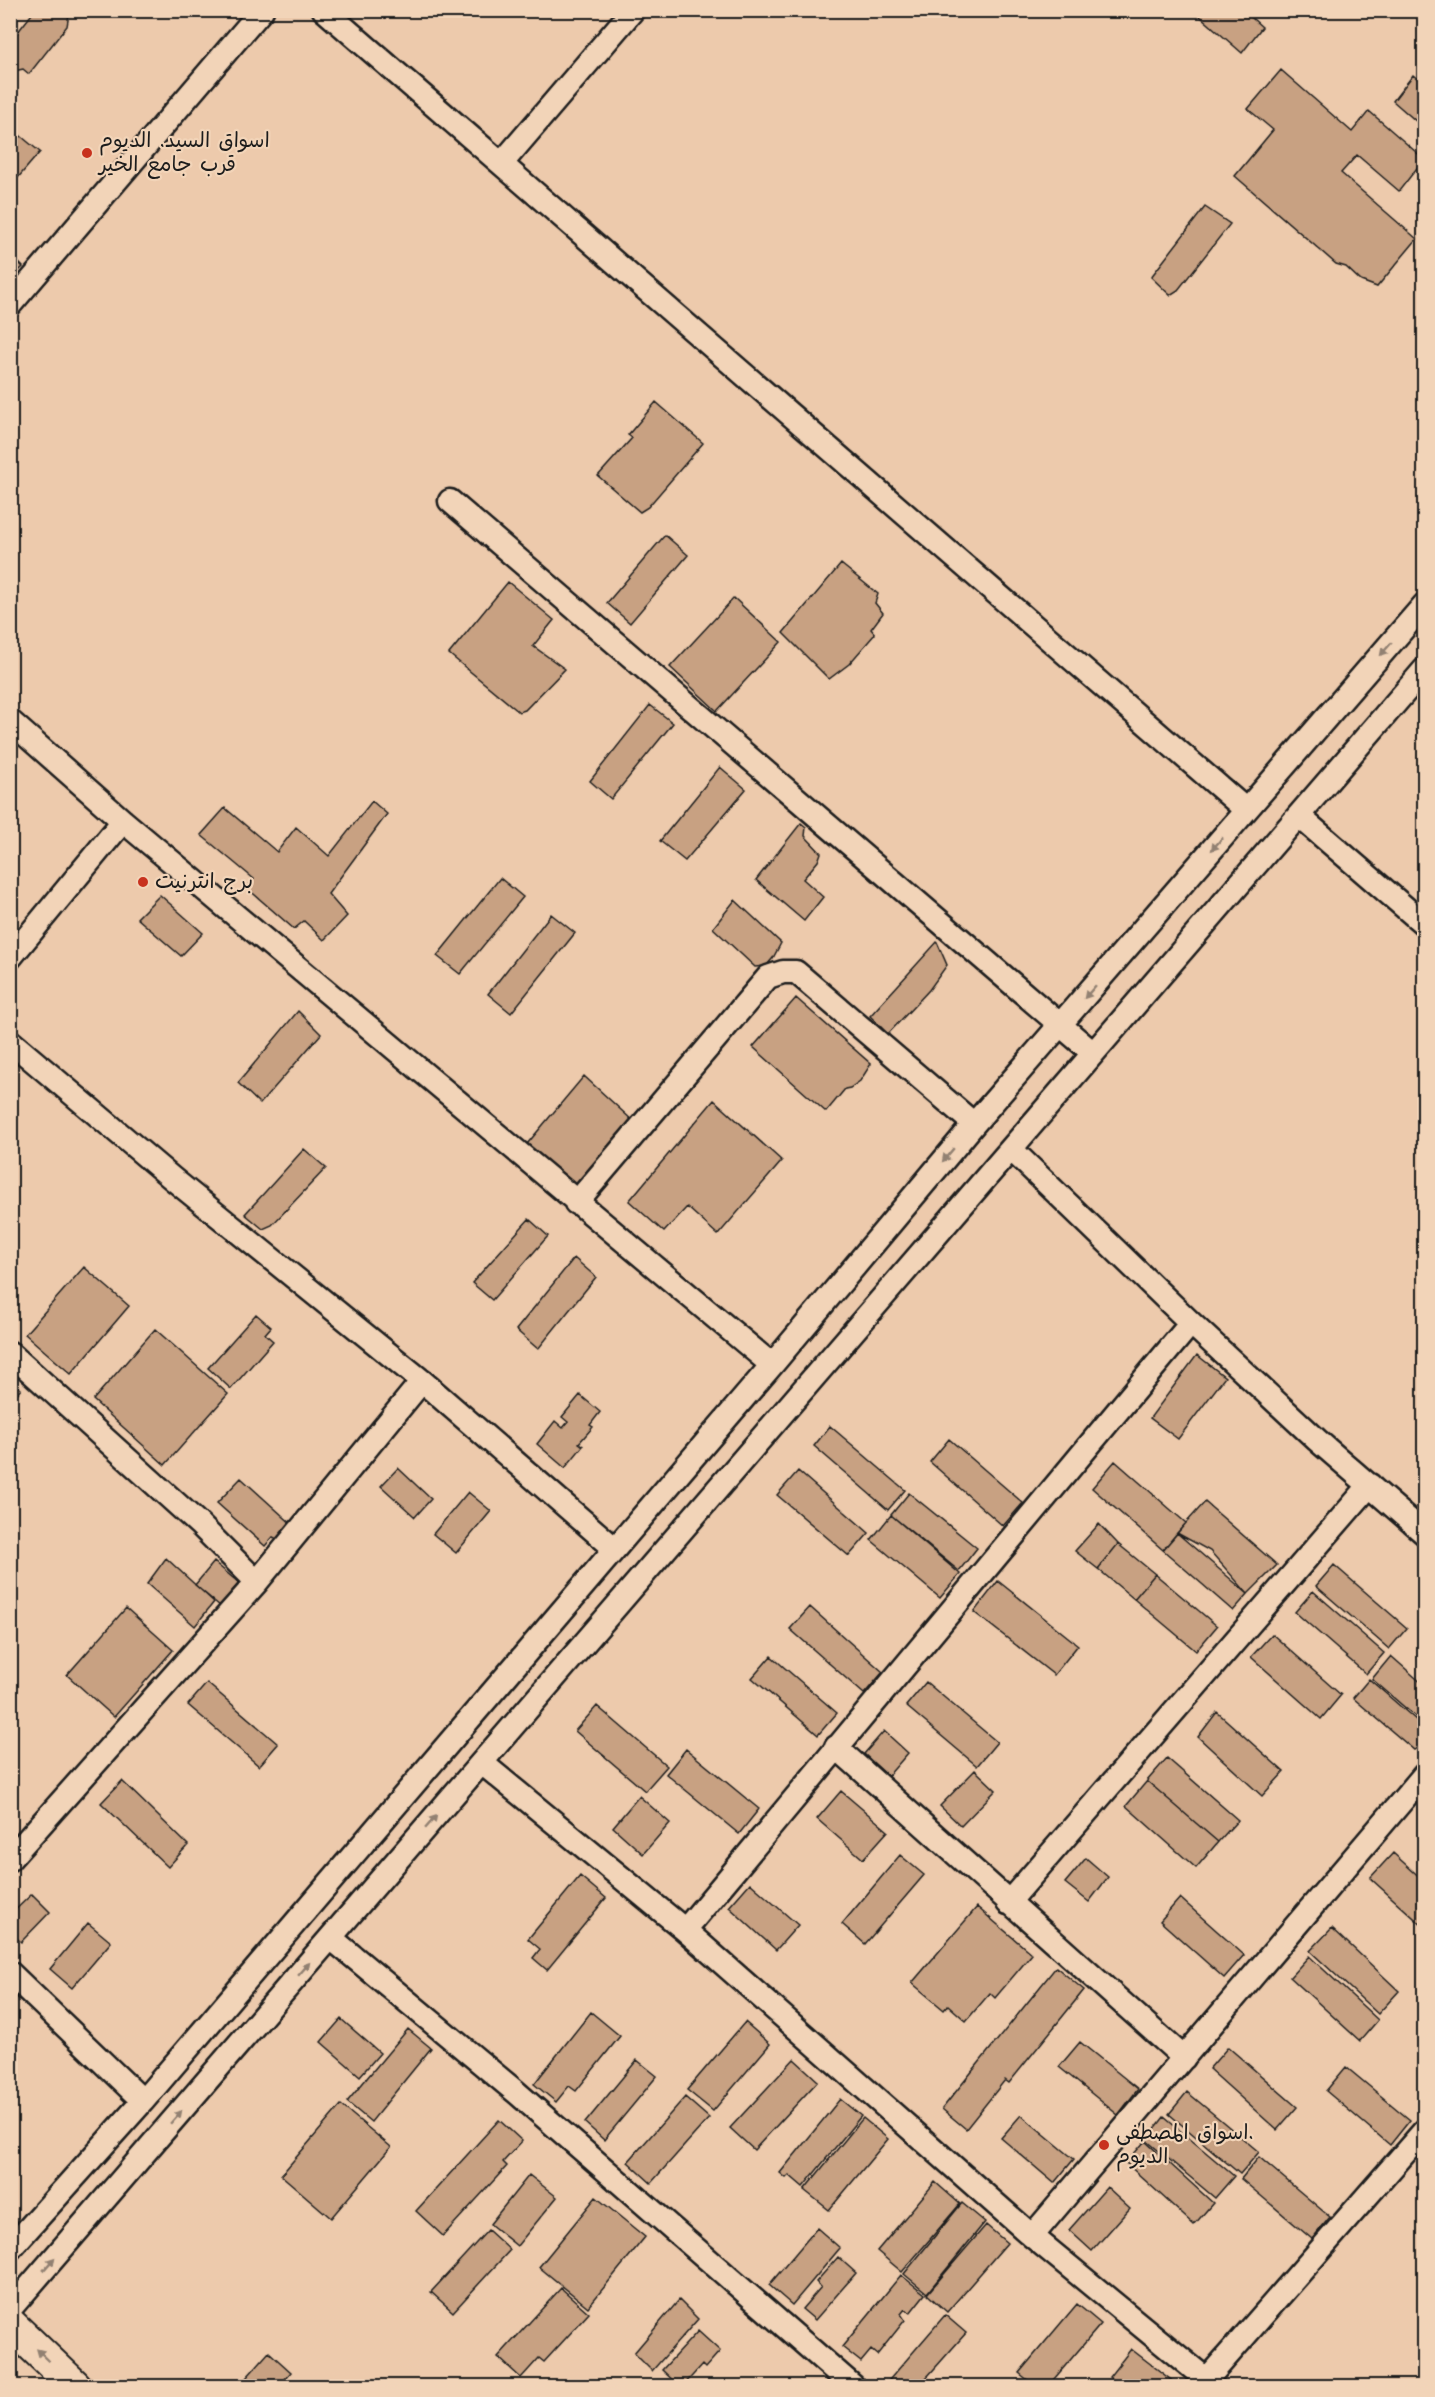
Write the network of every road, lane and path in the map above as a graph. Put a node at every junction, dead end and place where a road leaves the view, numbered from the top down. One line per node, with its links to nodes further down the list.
1 (262, 10): 5 (street)
2 (324, 10): 4 (street)
3 (633, 10): 4 (street)
4 (502, 163): 10 (street)
5 (10, 305)
6 (450, 501): 15 (street)
7 (1425, 605): 10 (street, one-way to 10)
8 (1425, 670): 11 (street)
9 (10, 721): 12 (street)
10 (1246, 810): 15 (street, one-way to 15)
11 (1299, 816): 13 (street); 17 (street)
12 (123, 821): 14 (street); 20 (street)
13 (1425, 924)
14 (10, 958)
15 (1061, 1025): 17 (street); 18 (street)
16 (10, 1041): 24 (street)
17 (1093, 1053): 19 (street)
18 (974, 1124): 20 (street); 23 (street, one-way to 23)
19 (1011, 1149): 21 (street); 30 (street)
20 (576, 1203): 23 (street)
21 (1191, 1323): 25 (street); 29 (street)
22 (10, 1353): 28 (street)
23 (772, 1365): 27 (street)
24 (422, 1381): 27 (street); 28 (street)
25 (1370, 1485): 26 (street); 33 (street)
26 (1425, 1533)
27 (614, 1548): 38 (street)
28 (257, 1582): 32 (street)
29 (836, 1747): 33 (street); 34 (street)
30 (482, 1763): 34 (street); 35 (street, one-way to 30)
31 (1425, 1775): 37 (street)
32 (10, 1859)
33 (1008, 1903): 37 (street)
34 (685, 1930): 40 (street)
35 (331, 1938): 42 (street, one-way to 35); 46 (street)
36 (10, 1973): 38 (street)
37 (1184, 2058): 40 (street)
38 (143, 2101): 41 (street)
39 (1425, 2131): 44 (street)
40 (1032, 2236): 44 (street)
41 (10, 2249)
42 (10, 2308)
43 (10, 2324): 45 (main road, one-way to 43)
44 (1204, 2383)
45 (75, 2386)
46 (853, 2386)

